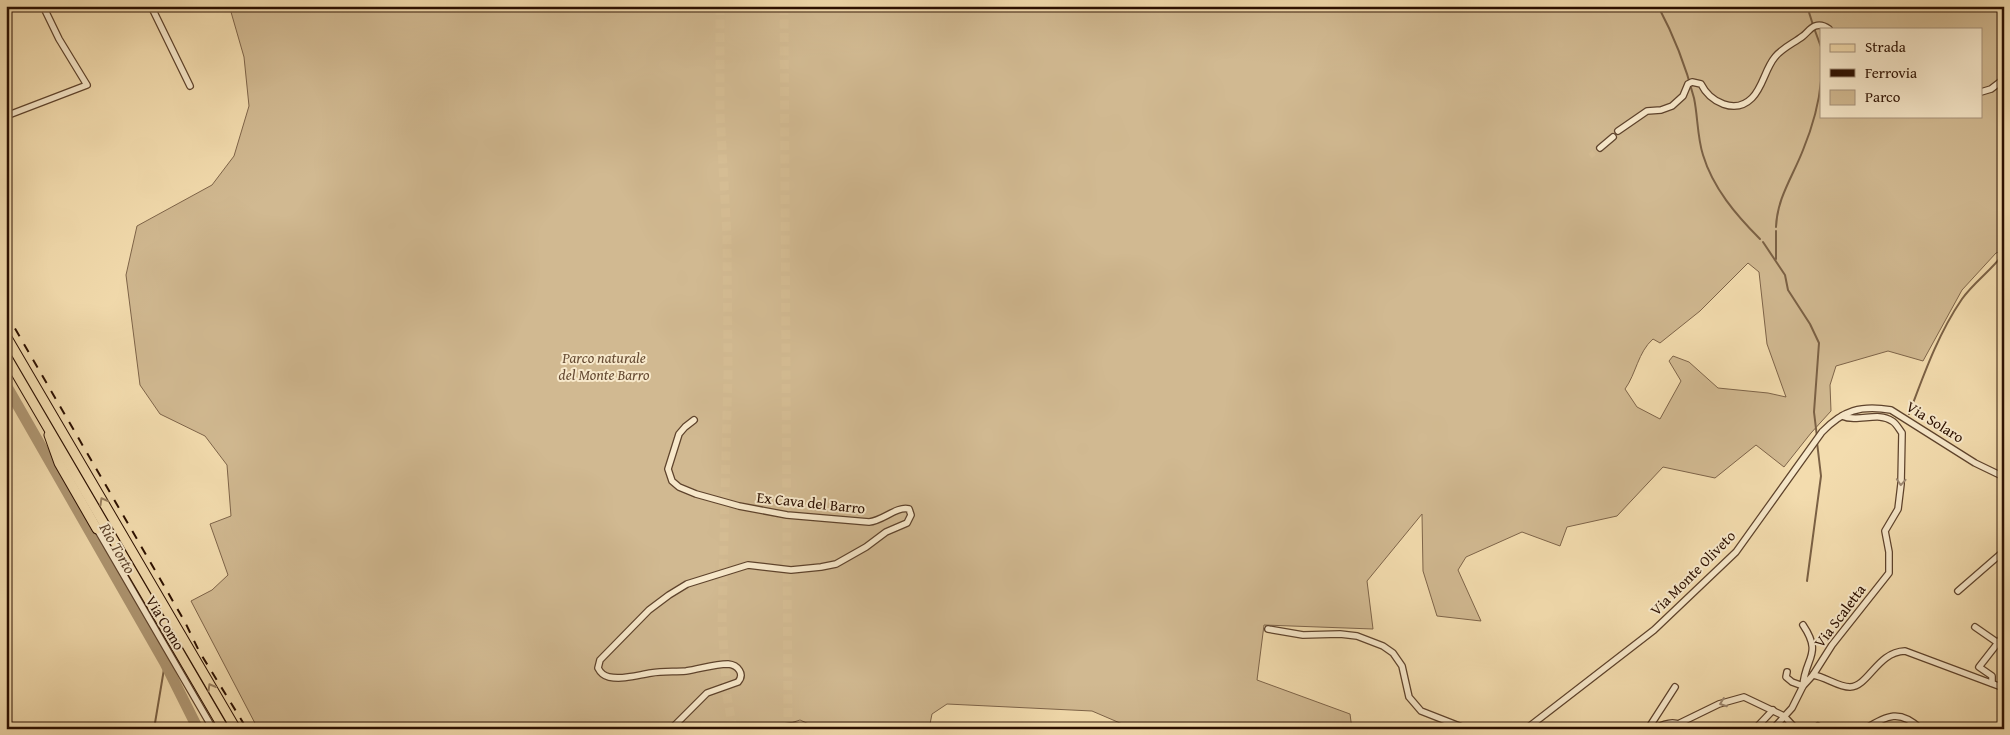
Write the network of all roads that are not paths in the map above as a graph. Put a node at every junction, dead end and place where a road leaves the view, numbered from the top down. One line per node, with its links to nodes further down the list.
1 (151, 6): 5 (street)
2 (44, 7): 7 (street)
3 (1828, 28): 8 (street)
4 (2004, 79): 6 (street)
5 (190, 86)
6 (1982, 92)
7 (6, 116)
8 (1618, 130)
9 (1613, 138): 10 (street)
10 (1600, 148)
11 (6, 336): 39 (main road, one-way to 11)
12 (6, 356): 13 (main road)
13 (40, 412): 17 (main road); 38 (main road)
14 (1845, 414): 16 (street, Via Solaro); 19 (street, Via Solaro, one-way to 19); 36 (street, Via Monte Oliveto)
15 (694, 420): 40 (street, Ex Cava del Barro)
16 (2004, 477)
17 (97, 530): 37 (street, Via Como)
18 (2004, 551): 20 (street)
19 (1889, 574): 27 (street, Via Scaletta)
20 (1958, 591)
21 (1803, 625): 29 (street, Via Scaletta)
22 (1975, 628): 25 (street)
23 (1268, 629): 43 (street)
24 (2004, 636): 25 (street)
25 (1998, 643): 28 (street)
26 (1787, 672): 29 (street)
27 (1813, 675): 28 (street); 29 (street, Via Scaletta)
28 (1992, 683): 31 (street)
29 (1803, 686): 33 (street)
30 (1675, 687): 44 (street)
31 (2004, 688)
32 (1773, 710): 33 (street); 34 (street, one-way to 34); 47 (street)
33 (1784, 716): 35 (street); 48 (street)
34 (1680, 723): 45 (street); 46 (street)
35 (1793, 726)
36 (1526, 728)
37 (213, 729)
38 (224, 729)
39 (236, 729)
40 (671, 729)
41 (774, 729): 42 (street)
42 (815, 729)
43 (1467, 729)
44 (1648, 729)
45 (1654, 729)
46 (1691, 729)
47 (1755, 729)
48 (1773, 729)
49 (1865, 729): 50 (street)
50 (1921, 729)

